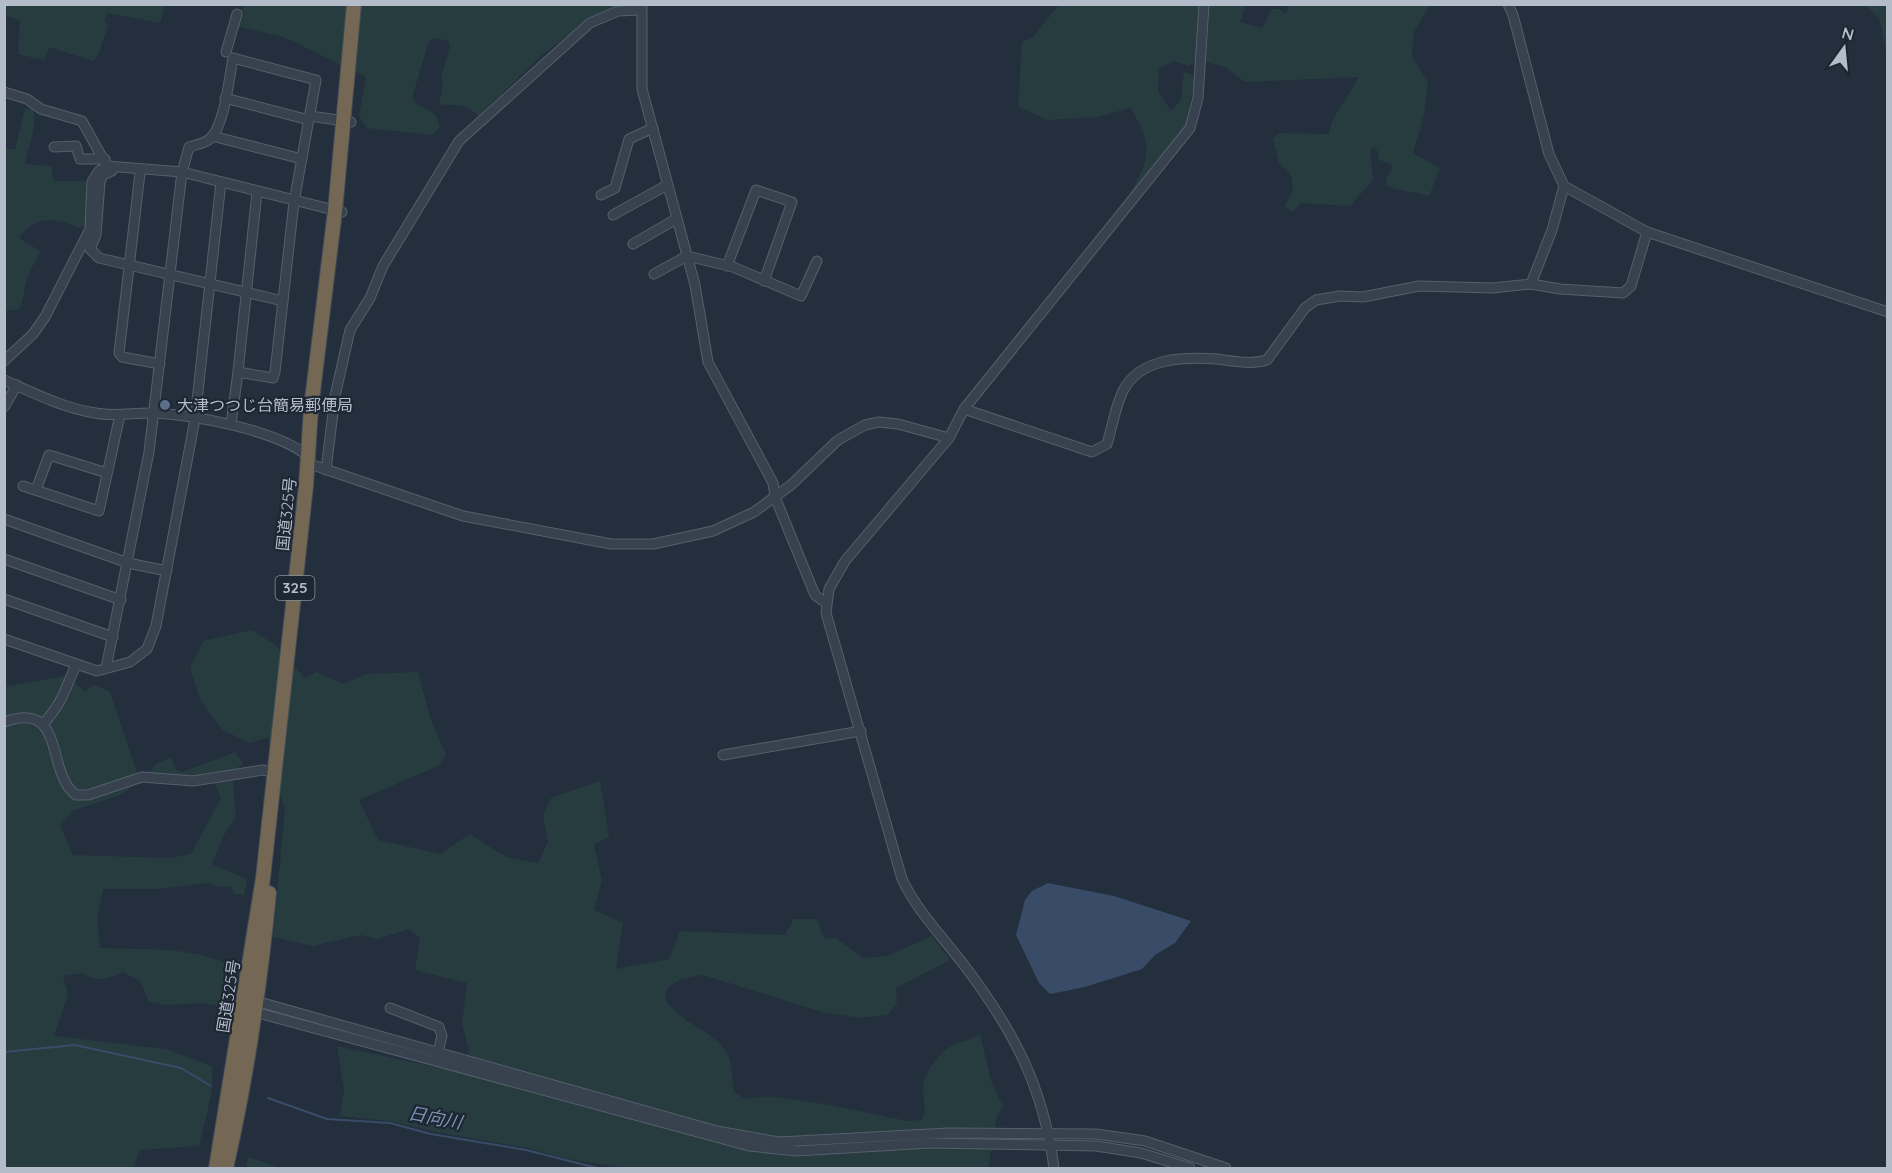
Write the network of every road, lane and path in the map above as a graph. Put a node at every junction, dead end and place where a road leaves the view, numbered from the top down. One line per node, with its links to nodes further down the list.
1 (354, 4): 11 (highway, 国道325号 / 325)
2 (363, 4): 11 (highway, 国道325号 / 325)
3 (1204, 4): 49 (street)
4 (1508, 4): 22 (street)
5 (641, 7): 12 (street); 55 (street)
6 (237, 14): 7 (street)
7 (226, 53): 9 (street); 10 (street)
8 (4, 92): 16 (street)
9 (225, 98): 10 (street); 13 (street)
10 (310, 118): 11 (street); 15 (street)
11 (348, 122): 26 (highway, 国道325号 / 325)
12 (652, 128): 21 (street); 24 (street)
13 (212, 135): 15 (street); 18 (street)
14 (54, 147): 16 (street)
15 (302, 159): 25 (street)
16 (106, 162): 17 (street); 43 (street)
17 (152, 169): 18 (street); 19 (street)
18 (182, 172): 20 (street); 36 (street)
19 (140, 173): 33 (street); 33 (street)
20 (221, 182): 23 (street); 38 (street)
21 (667, 185): 27 (street); 28 (street)
22 (1564, 186): 29 (street); 39 (street)
23 (257, 192): 25 (street); 40 (street)
24 (601, 195)
25 (294, 202): 26 (street); 41 (street)
26 (339, 212): 55 (highway, 国道325号 / 325)
27 (613, 215)
28 (676, 219): 30 (street); 31 (street)
29 (1647, 232): 39 (street); 42 (street)
30 (633, 244)
31 (687, 256): 34 (street); 35 (street); 59 (street)
32 (817, 261): 37 (street)
33 (131, 266): 36 (street); 44 (street)
34 (727, 266): 37 (street); 37 (street)
35 (654, 274)
36 (171, 275): 38 (street); 44 (street)
37 (764, 281)
38 (209, 284): 40 (street); 52 (street)
39 (1531, 284): 49 (street)
40 (247, 293): 41 (street); 45 (street)
41 (284, 301): 45 (street)
42 (1887, 312)
43 (4, 360)
44 (160, 364): 50 (street)
45 (238, 372): 53 (street)
46 (4, 380): 47 (street)
47 (17, 386): 48 (street); 51 (street)
48 (4, 406)
49 (964, 409): 54 (street)
50 (154, 413): 51 (street); 52 (street); 62 (street)
51 (120, 415): 56 (street)
52 (195, 419): 53 (street); 63 (street)
53 (231, 424): 55 (street)
54 (949, 438): 59 (street); 66 (street)
55 (313, 462): 59 (street); 75 (highway, 国道325号 / 325); 77 (highway, 国道325号 / 325)
56 (107, 473): 58 (street); 58 (street)
57 (23, 486): 58 (street)
58 (36, 490)
59 (776, 497): 66 (street)
60 (4, 519): 62 (street)
61 (4, 559): 65 (street)
62 (128, 563): 63 (street); 65 (street)
63 (167, 571): 70 (street)
64 (4, 599): 67 (street)
65 (121, 600): 67 (street)
66 (826, 603): 73 (street)
67 (113, 637): 70 (street)
68 (4, 639): 69 (street)
69 (76, 665): 70 (street); 72 (street)
70 (106, 668)
71 (4, 722): 72 (street)
72 (43, 724): 75 (street)
73 (861, 732): 74 (street); 80 (street)
74 (723, 755)
75 (274, 773): 76 (highway, 国道325号 / 325)
76 (243, 1004): 77 (street); 82 (highway, 国道325号 / 325)
77 (257, 1007): 79 (street); 83 (highway, 国道325号 / 325)
78 (390, 1008): 79 (street)
79 (437, 1056): 80 (street); 81 (street)
80 (1048, 1133): 81 (street); 86 (street)
81 (1051, 1143): 84 (street); 85 (street)
82 (216, 1168)
83 (226, 1168)
84 (1054, 1168)
85 (1190, 1168)
86 (1226, 1168)

